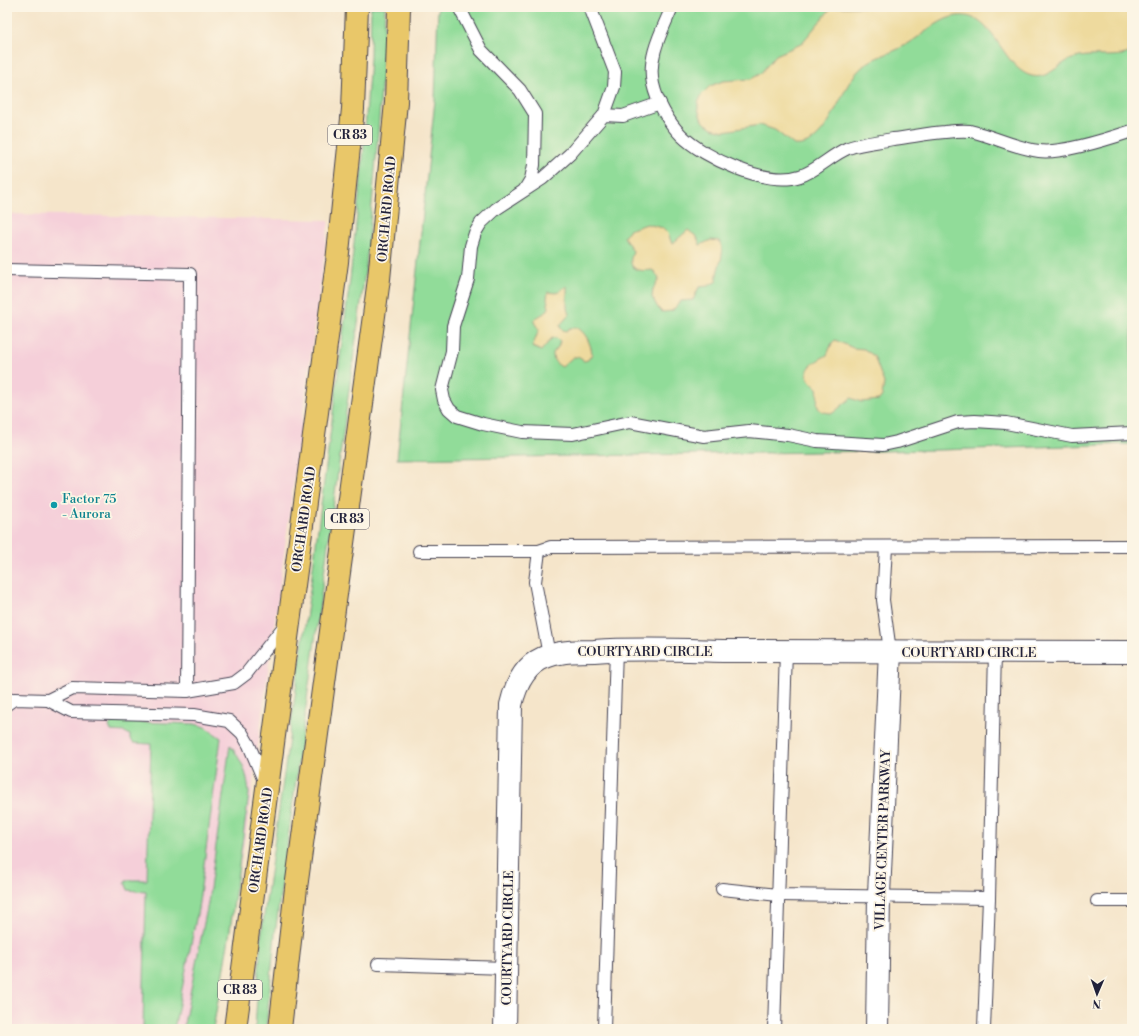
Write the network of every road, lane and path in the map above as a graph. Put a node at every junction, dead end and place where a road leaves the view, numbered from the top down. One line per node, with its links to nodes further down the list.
1 (357, 7): 16 (main road, ORCHARD ROAD / CR 83)
2 (399, 7): 36 (main road, ORCHARD ROAD / CR 83)
3 (459, 7): 9 (lane)
4 (590, 7): 7 (lane)
5 (672, 7): 6 (lane)
6 (660, 103): 7 (lane); 8 (lane)
7 (604, 115): 9 (lane)
8 (1132, 131)
9 (523, 192): 11 (lane)
10 (7, 270): 23 (lane)
11 (1132, 433)
12 (1132, 546): 13 (lane)
13 (886, 547): 15 (lane); 19 (lane)
14 (419, 551): 15 (lane)
15 (539, 551): 22 (lane)
16 (289, 620): 23 (lane); 26 (main road, ORCHARD ROAD / CR 83)
17 (616, 649): 18 (street, COURTYARD CIRCLE); 22 (street, COURTYARD CIRCLE); 38 (lane)
18 (786, 651): 19 (street, COURTYARD CIRCLE); 28 (lane)
19 (890, 651): 20 (street, COURTYARD CIRCLE); 29 (street, VILLAGE CENTER PARKWAY)
20 (995, 652): 21 (street, COURTYARD CIRCLE); 30 (lane)
21 (1132, 652)
22 (549, 655): 34 (street, COURTYARD CIRCLE)
23 (187, 691): 24 (lane)
24 (48, 700): 25 (lane); 26 (lane)
25 (7, 704)
26 (267, 788): 35 (main road, ORCHARD ROAD / CR 83)
27 (722, 889): 28 (lane)
28 (778, 895): 29 (lane); 39 (lane)
29 (879, 895): 30 (lane); 40 (street, VILLAGE CENTER PARKWAY)
30 (989, 898): 41 (lane)
31 (1097, 901): 32 (lane)
32 (1132, 901)
33 (378, 964): 34 (lane)
34 (506, 968): 37 (street, COURTYARD CIRCLE)
35 (235, 1029)
36 (280, 1029)
37 (505, 1029)
38 (604, 1029)
39 (774, 1029)
40 (877, 1029)
41 (984, 1029)

